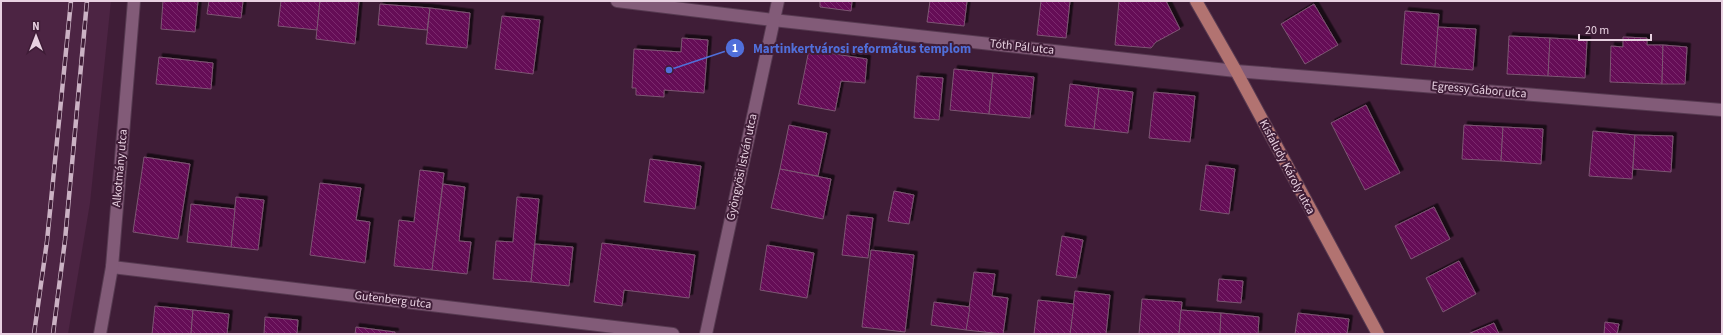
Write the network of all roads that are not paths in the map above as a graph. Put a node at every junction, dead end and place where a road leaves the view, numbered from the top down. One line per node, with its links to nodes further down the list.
1 (134, 1): 8 (street, Alkotmány utca)
2 (617, 1): 5 (street, Tóth Pál utca)
3 (778, 1): 5 (street, Gyöngyösi István utca)
4 (1196, 1): 6 (main road, Kisfaludy Károly utca)
5 (774, 20): 6 (street, Tóth Pál utca); 11 (street, Gyöngyösi István utca)
6 (1236, 71): 7 (street, Egressy Gábor utca); 12 (main road, Kisfaludy Károly utca)
7 (1722, 110)
8 (112, 267): 9 (street, Alkotmány utca); 10 (street, Gutenberg utca)
9 (100, 334)
10 (674, 334)
11 (706, 334)
12 (1378, 334)

